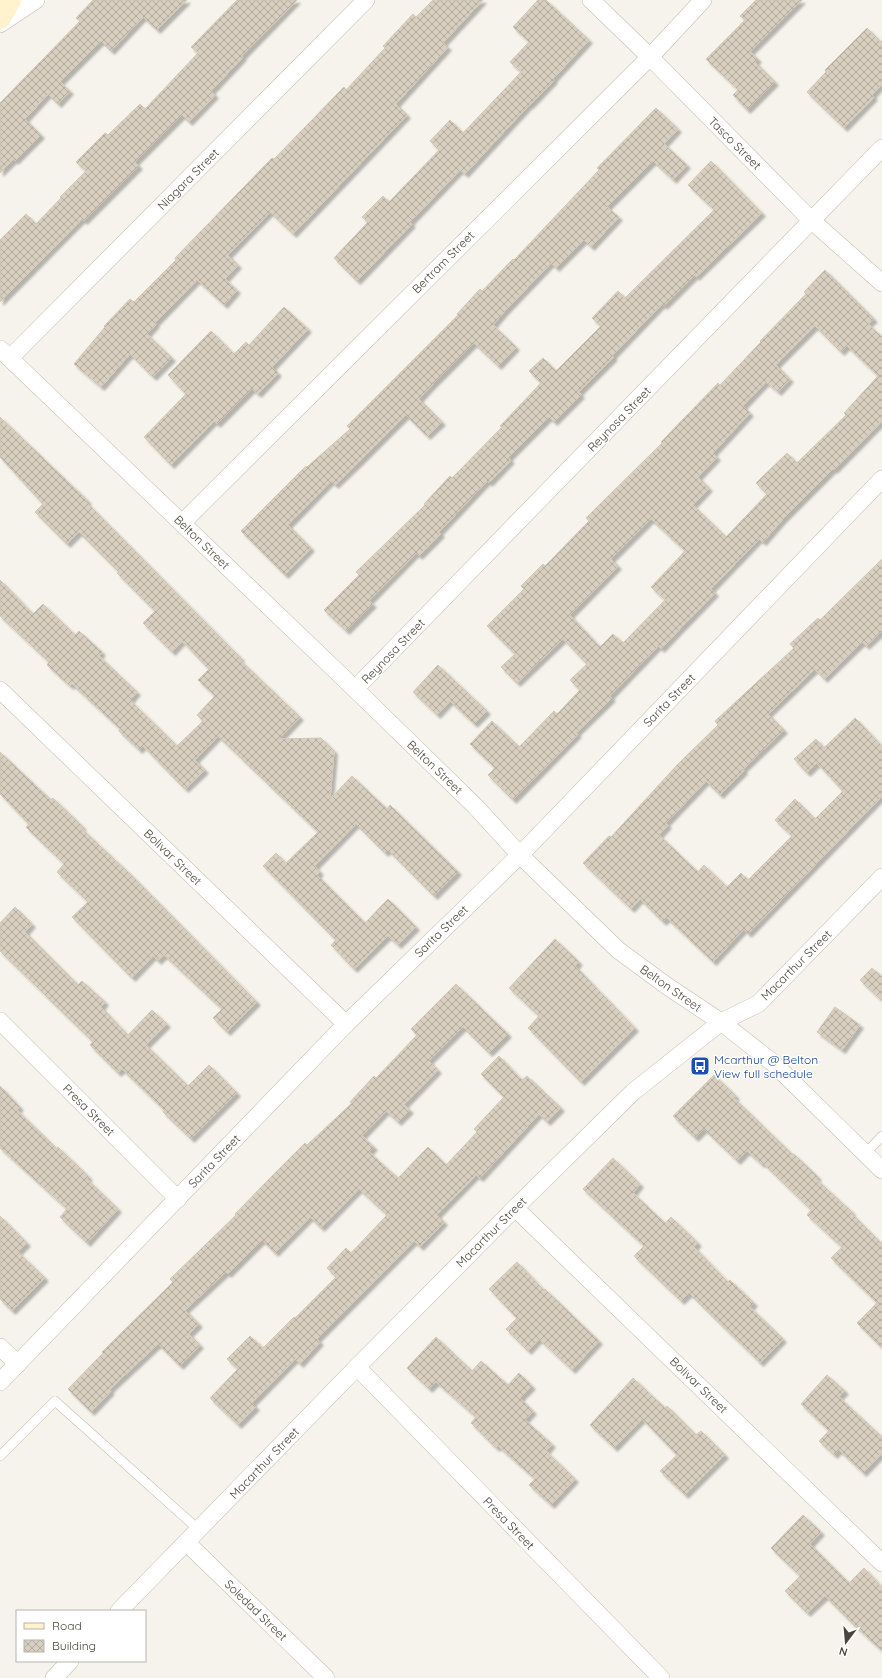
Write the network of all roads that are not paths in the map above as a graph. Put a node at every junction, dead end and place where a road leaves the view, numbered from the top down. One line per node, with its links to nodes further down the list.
1 (10, 0): 6 (main road)
2 (36, 0): 7 (street)
3 (366, 0): 12 (street, Niagara Street)
4 (590, 0): 8 (street, Tasco Street)
5 (703, 0): 8 (street, Bertram Street)
6 (0, 18)
7 (0, 24)
8 (650, 57): 10 (street, Tasco Street); 14 (street, Bertram Street)
9 (882, 148): 10 (street, Reynosa Street)
10 (811, 220): 11 (street, Tasco Street); 15 (street, Reynosa Street)
11 (882, 283)
12 (5, 353): 14 (street, Belton Street)
13 (882, 479): 17 (street, Sarita Street)
14 (182, 523): 15 (street, Belton Street)
15 (355, 689): 17 (street, Belton Street)
16 (0, 690): 21 (street, Bolivar Street)
17 (520, 855): 20 (street, Belton Street); 21 (street, Sarita Street)
18 (882, 877): 20 (street, Macarthur Street)
19 (0, 1021): 25 (street, Presa Street)
20 (721, 1022): 23 (street, Belton Street); 26 (street, Macarthur Street)
21 (346, 1024): 25 (street, Sarita Street)
22 (882, 1136): 23 (lane)
23 (866, 1154): 24 (street, Belton Street)
24 (882, 1170)
25 (178, 1199): 28 (street, Sarita Street)
26 (515, 1208): 29 (street, Macarthur Street); 34 (street, Bolivar Street)
27 (0, 1347): 28 (street)
28 (18, 1364): 30 (street, Sarita Street)
29 (356, 1367): 32 (street, Macarthur Street); 39 (street, Presa Street)
30 (0, 1382)
31 (0, 1456): 32 (lane)
32 (199, 1530): 33 (street, Macarthur Street)
33 (187, 1542): 35 (street, Macarthur Street); 38 (street, Soledad Street)
34 (882, 1563)
35 (121, 1610)
36 (69, 1662): 37 (street)
37 (54, 1678)
38 (326, 1678)
39 (661, 1678)

